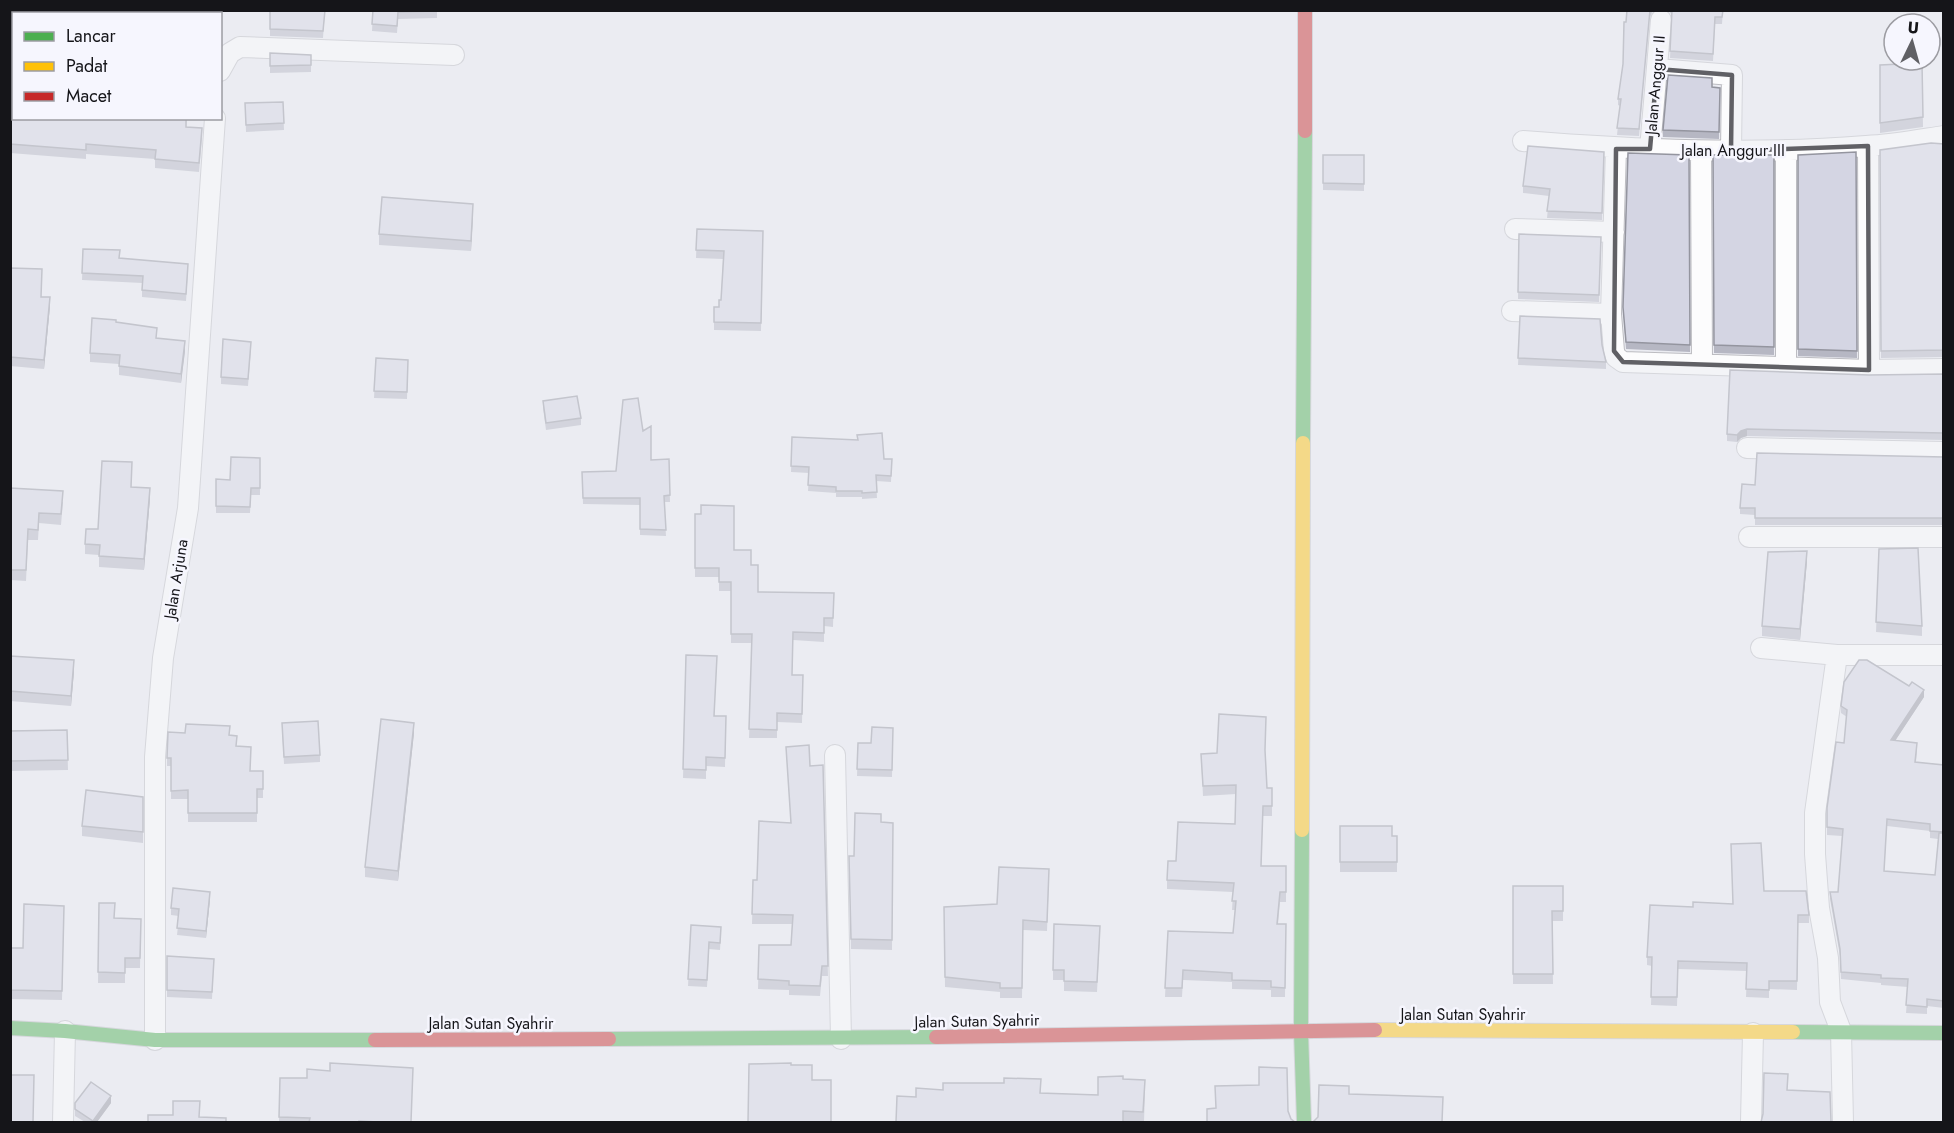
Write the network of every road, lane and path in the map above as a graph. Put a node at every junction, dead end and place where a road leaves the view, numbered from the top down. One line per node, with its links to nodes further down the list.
1 (1305, 10): 34 (street)
2 (1661, 20): 5 (street, Jalan Anggur II)
3 (454, 55): 4 (street)
4 (222, 67)
5 (1657, 69): 11 (street, Jalan Anggur II); 14 (street)
6 (215, 120): 37 (street, Jalan Arjuna)
7 (1944, 136): 9 (street, Jalan Anggur III)
8 (1523, 141): 10 (street, Jalan Anggur III)
9 (1868, 146): 12 (street, Jalan Anggur III); 22 (street)
10 (1616, 149): 11 (street, Jalan Anggur III); 16 (street)
11 (1650, 149): 13 (street, Jalan Anggur III)
12 (1786, 150): 14 (street, Jalan Anggur III); 20 (street)
13 (1701, 151): 14 (street, Jalan Anggur III); 19 (street)
14 (1731, 151)
15 (1515, 229): 16 (street)
16 (1614, 232): 18 (street)
17 (1512, 311): 18 (street)
18 (1611, 314): 19 (street)
19 (1702, 364): 20 (street)
20 (1786, 367): 22 (street)
21 (1944, 369): 22 (street)
22 (1869, 370)
23 (1747, 448): 24 (street)
24 (1944, 452)
25 (1749, 537): 26 (street)
26 (1944, 537)
27 (1761, 648): 28 (street)
28 (1837, 655): 29 (street); 33 (street)
29 (1944, 655)
30 (835, 754): 38 (street)
31 (10, 1029): 32 (street, Jalan Sutan Syahrir)
32 (65, 1031): 37 (street, Jalan Sutan Syahrir); 40 (street)
33 (1841, 1031): 35 (street, Jalan Sutan Syahrir); 36 (street, Jalan Sutan Syahrir); 42 (street)
34 (1301, 1032): 35 (street, Jalan Sutan Syahrir); 38 (street, Jalan Sutan Syahrir); 41 (street)
35 (1753, 1033): 39 (street)
36 (1944, 1033)
37 (155, 1040): 38 (street, Jalan Sutan Syahrir)
38 (841, 1040)
39 (1751, 1121)
40 (63, 1122)
41 (1304, 1122)
42 (1843, 1122)

